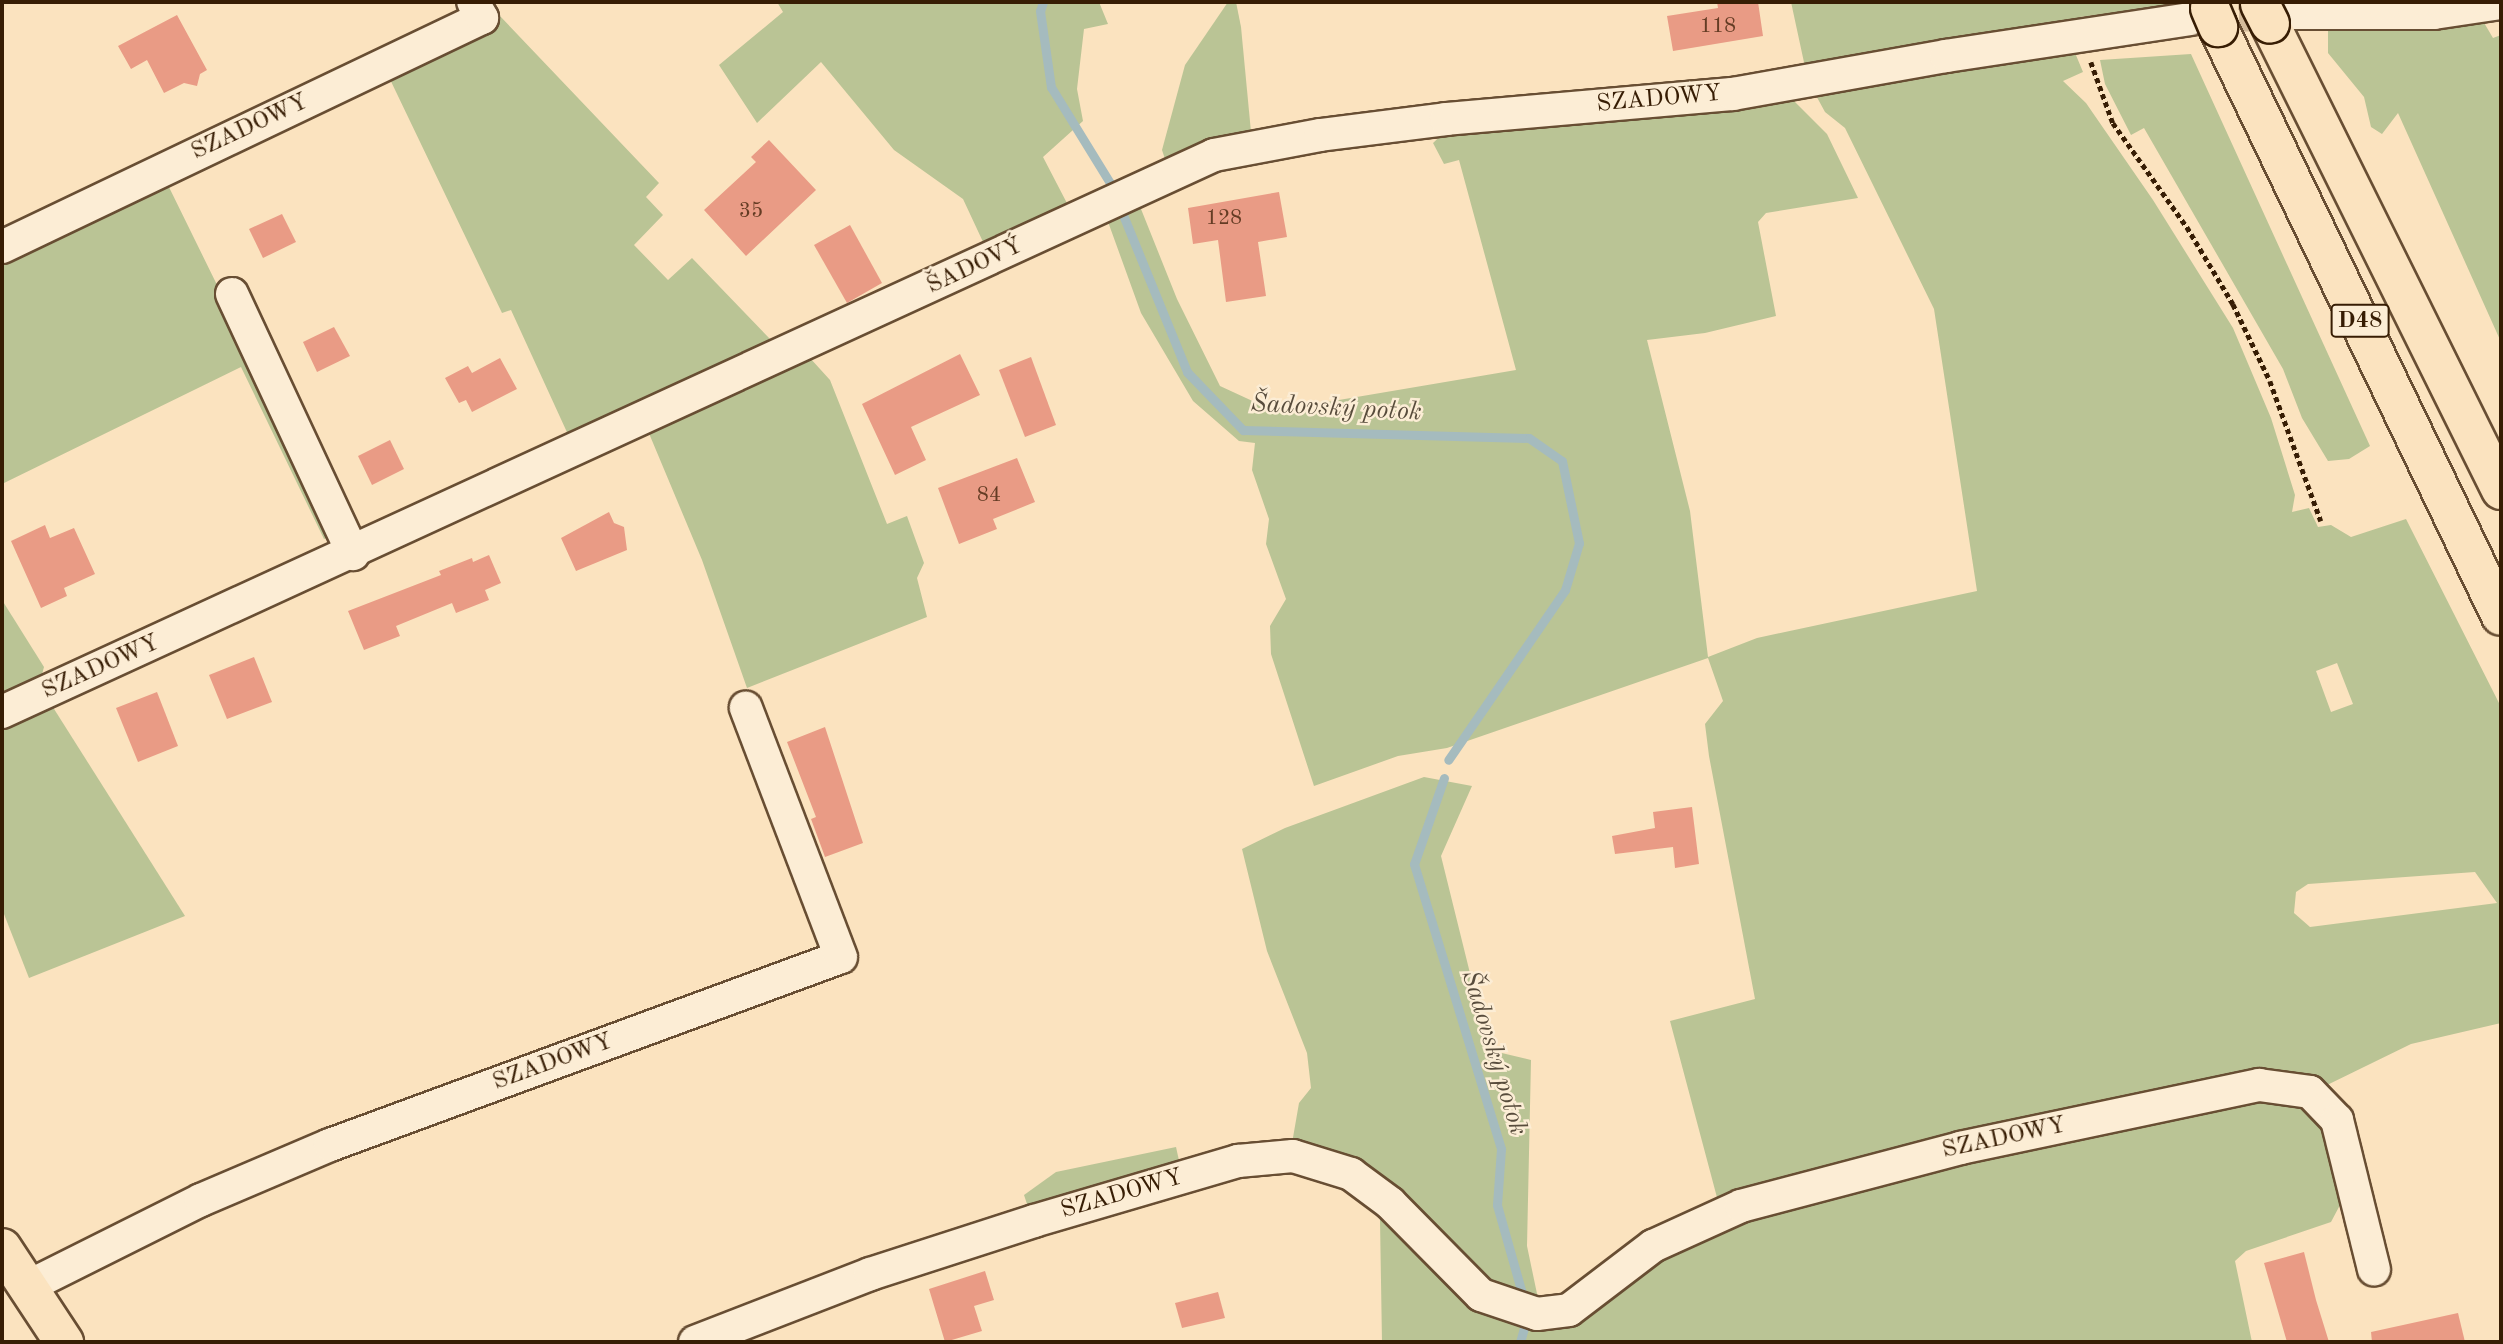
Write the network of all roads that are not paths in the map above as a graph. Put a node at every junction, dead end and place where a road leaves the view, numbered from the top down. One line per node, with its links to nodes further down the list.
1 (473, 2): 6 (street, SZADOWY)
2 (2501, 3): 3 (street)
3 (2270, 11): 9 (main road, D48)
4 (2206, 14): 5 (street, SZADOWY); 11 (main road, D48)
5 (1134, 194): 8 (street, ŠADOVÝ)
6 (2, 247)
7 (232, 294): 10 (street)
8 (816, 341): 10 (street, SZADOWY)
9 (2501, 490)
10 (353, 554): 13 (street, SZADOWY)
11 (2501, 616)
12 (746, 708): 16 (street, SZADOWY)
13 (2, 712)
14 (2, 1248): 16 (main road)
15 (2374, 1269): 18 (street, SZADOWY)
16 (27, 1287): 17 (main road)
17 (64, 1342)
18 (695, 1342)

